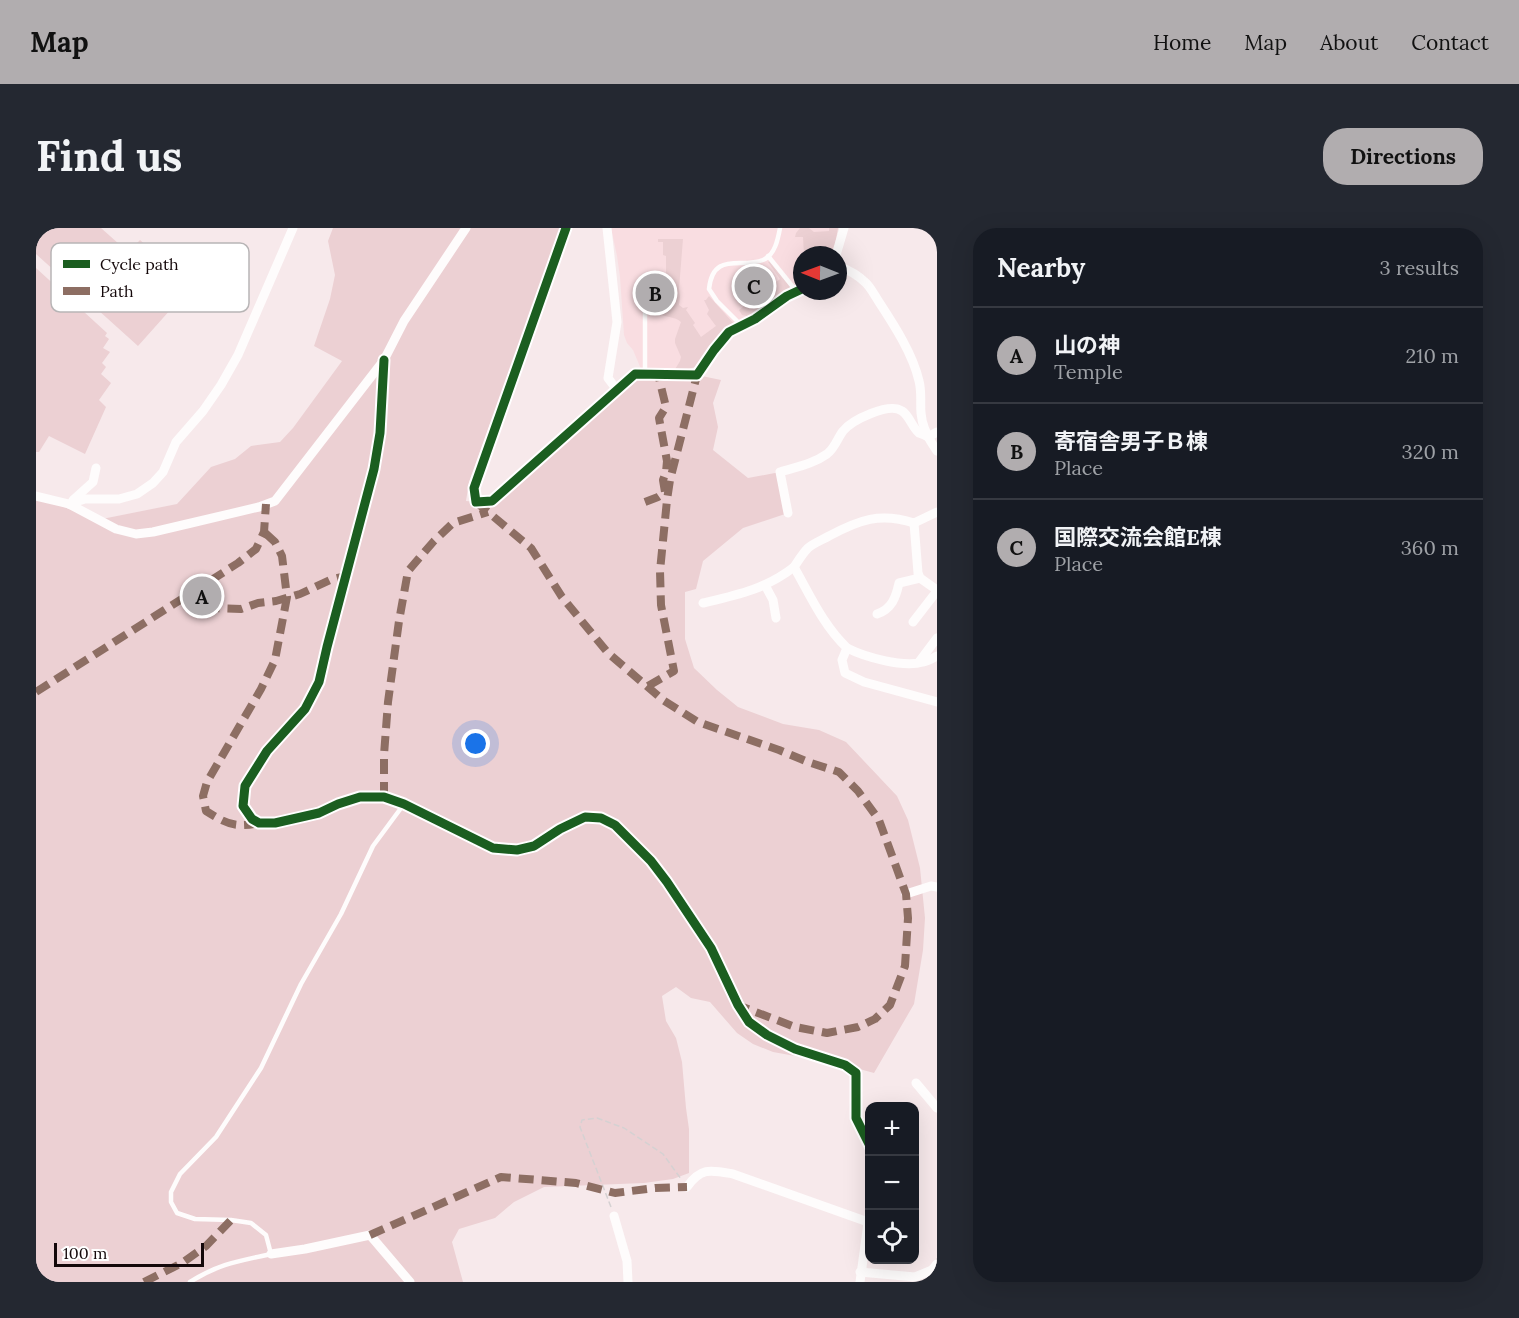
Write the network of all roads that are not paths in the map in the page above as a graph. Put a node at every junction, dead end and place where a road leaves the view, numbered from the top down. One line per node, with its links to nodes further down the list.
1 (292, 228): 22 (street)
2 (466, 228): 14 (street)
3 (566, 228): 16 (street)
4 (607, 228): 16 (street)
5 (780, 228): 8 (lane)
6 (844, 228): 7 (street)
7 (839, 246)
8 (768, 256): 11 (lane); 13 (lane)
9 (847, 270): 18 (street)
10 (645, 282): 15 (lane)
11 (793, 283)
12 (793, 294): 13 (street)
13 (741, 325): 15 (street)
14 (384, 360): 22 (street); 39 (street)
15 (645, 374): 16 (street)
16 (620, 387)
17 (937, 432): 18 (street)
18 (928, 437): 19 (street); 24 (street)
19 (937, 451)
20 (96, 468): 22 (street)
21 (36, 496): 22 (street)
22 (69, 504)
23 (937, 512): 25 (street)
24 (788, 513)
25 (914, 523): 26 (street); 27 (street)
26 (794, 567): 28 (street); 35 (street)
27 (920, 578): 29 (street); 31 (street)
28 (765, 585): 30 (street); 32 (street)
29 (937, 591): 33 (street)
30 (703, 603)
31 (877, 614)
32 (776, 618)
33 (913, 622)
34 (937, 638): 37 (street)
35 (846, 648): 37 (street); 38 (street)
36 (937, 656): 37 (street)
37 (919, 662)
38 (937, 702)
39 (404, 804): 44 (street); 49 (lane)
40 (937, 887): 41 (street)
41 (906, 894)
42 (916, 1083): 43 (street)
43 (937, 1108)
44 (865, 1136)
45 (687, 1187): 47 (street)
46 (614, 1216): 54 (street)
47 (865, 1221)
48 (865, 1243): 51 (street)
49 (271, 1254): 52 (lane); 53 (street)
50 (937, 1264): 51 (street)
51 (861, 1272): 55 (street)
52 (190, 1282)
53 (410, 1282)
54 (628, 1282)
55 (860, 1282)

